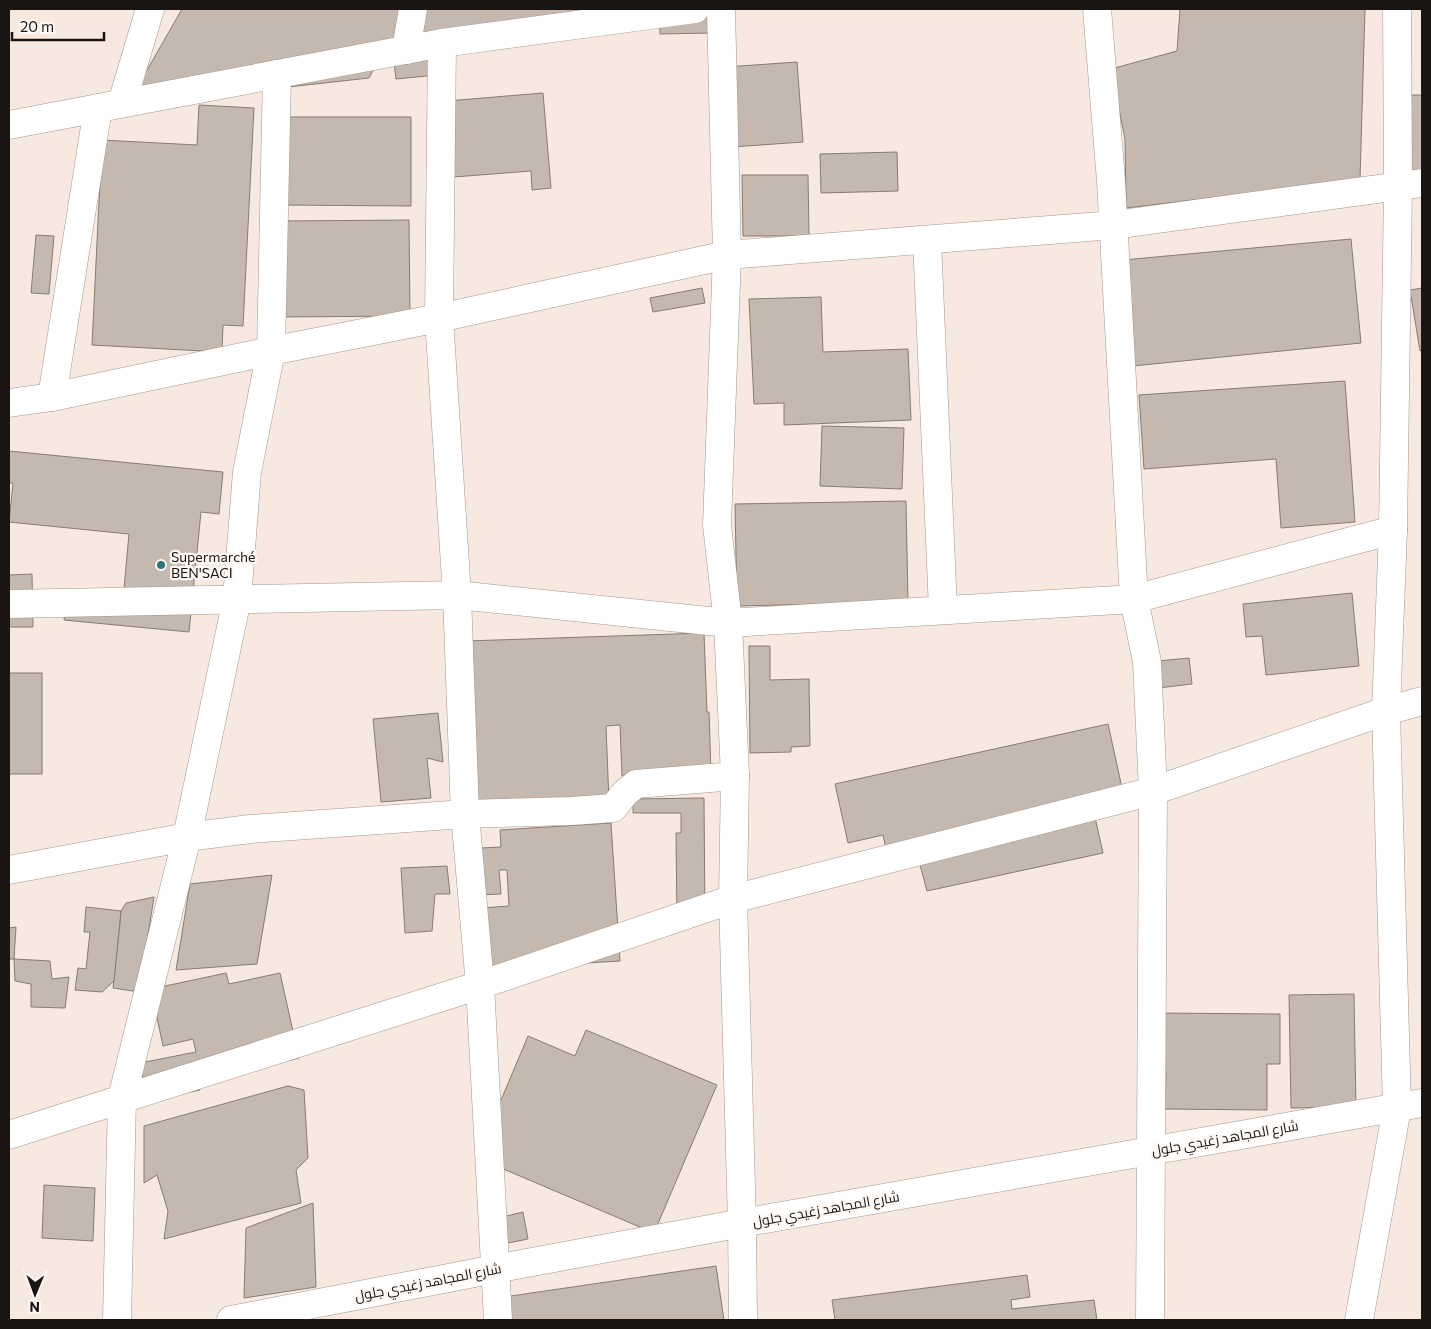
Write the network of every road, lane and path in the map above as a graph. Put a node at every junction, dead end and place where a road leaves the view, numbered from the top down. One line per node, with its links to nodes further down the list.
1 (150, 9): 11 (street)
2 (414, 9): 9 (street)
3 (695, 9): 7 (street)
4 (721, 9): 16 (street)
5 (1097, 9): 14 (street)
6 (1397, 9): 13 (street)
7 (643, 12): 8 (street)
8 (442, 43): 9 (street); 17 (street)
9 (406, 50): 10 (street)
10 (278, 74): 11 (street); 18 (street)
11 (110, 105): 12 (street); 19 (street)
12 (9, 125)
13 (1410, 185): 14 (street); 21 (street)
14 (1114, 225): 15 (street); 24 (street)
15 (927, 240): 16 (street); 26 (street)
16 (727, 256): 17 (street); 27 (street)
17 (439, 318): 18 (street); 22 (street)
18 (271, 351): 19 (street); 23 (street)
19 (52, 397): 20 (street)
20 (9, 403)
21 (1393, 530): 24 (street); 29 (street)
22 (457, 595): 23 (street); 27 (street); 32 (street)
23 (237, 599): 25 (street); 33 (street)
24 (1134, 599): 26 (street); 31 (street)
25 (9, 604)
26 (943, 610): 27 (street)
27 (728, 623): 30 (street)
28 (1422, 701): 29 (street)
29 (1386, 710): 31 (street); 38 (street)
30 (735, 776): 32 (street); 35 (street)
31 (1153, 791): 35 (street); 40 (street)
32 (465, 814): 33 (street); 36 (street)
33 (187, 837): 34 (street); 37 (street)
34 (9, 870)
35 (732, 899): 36 (street); 41 (street)
36 (480, 985): 37 (street); 42 (street)
37 (122, 1098): 39 (street); 43 (street)
38 (1410, 1106): 40 (street, شارع المجاهد زغيدي جلول); 48 (street)
39 (9, 1135)
40 (1151, 1151): 41 (street, شارع المجاهد زغيدي جلول); 47 (street)
41 (742, 1223): 42 (street, شارع المجاهد زغيدي جلول); 46 (street)
42 (496, 1269): 44 (street, شارع المجاهد زغيدي جلول); 45 (street)
43 (117, 1320)
44 (230, 1320)
45 (498, 1320)
46 (743, 1320)
47 (1150, 1320)
48 (1359, 1320)

